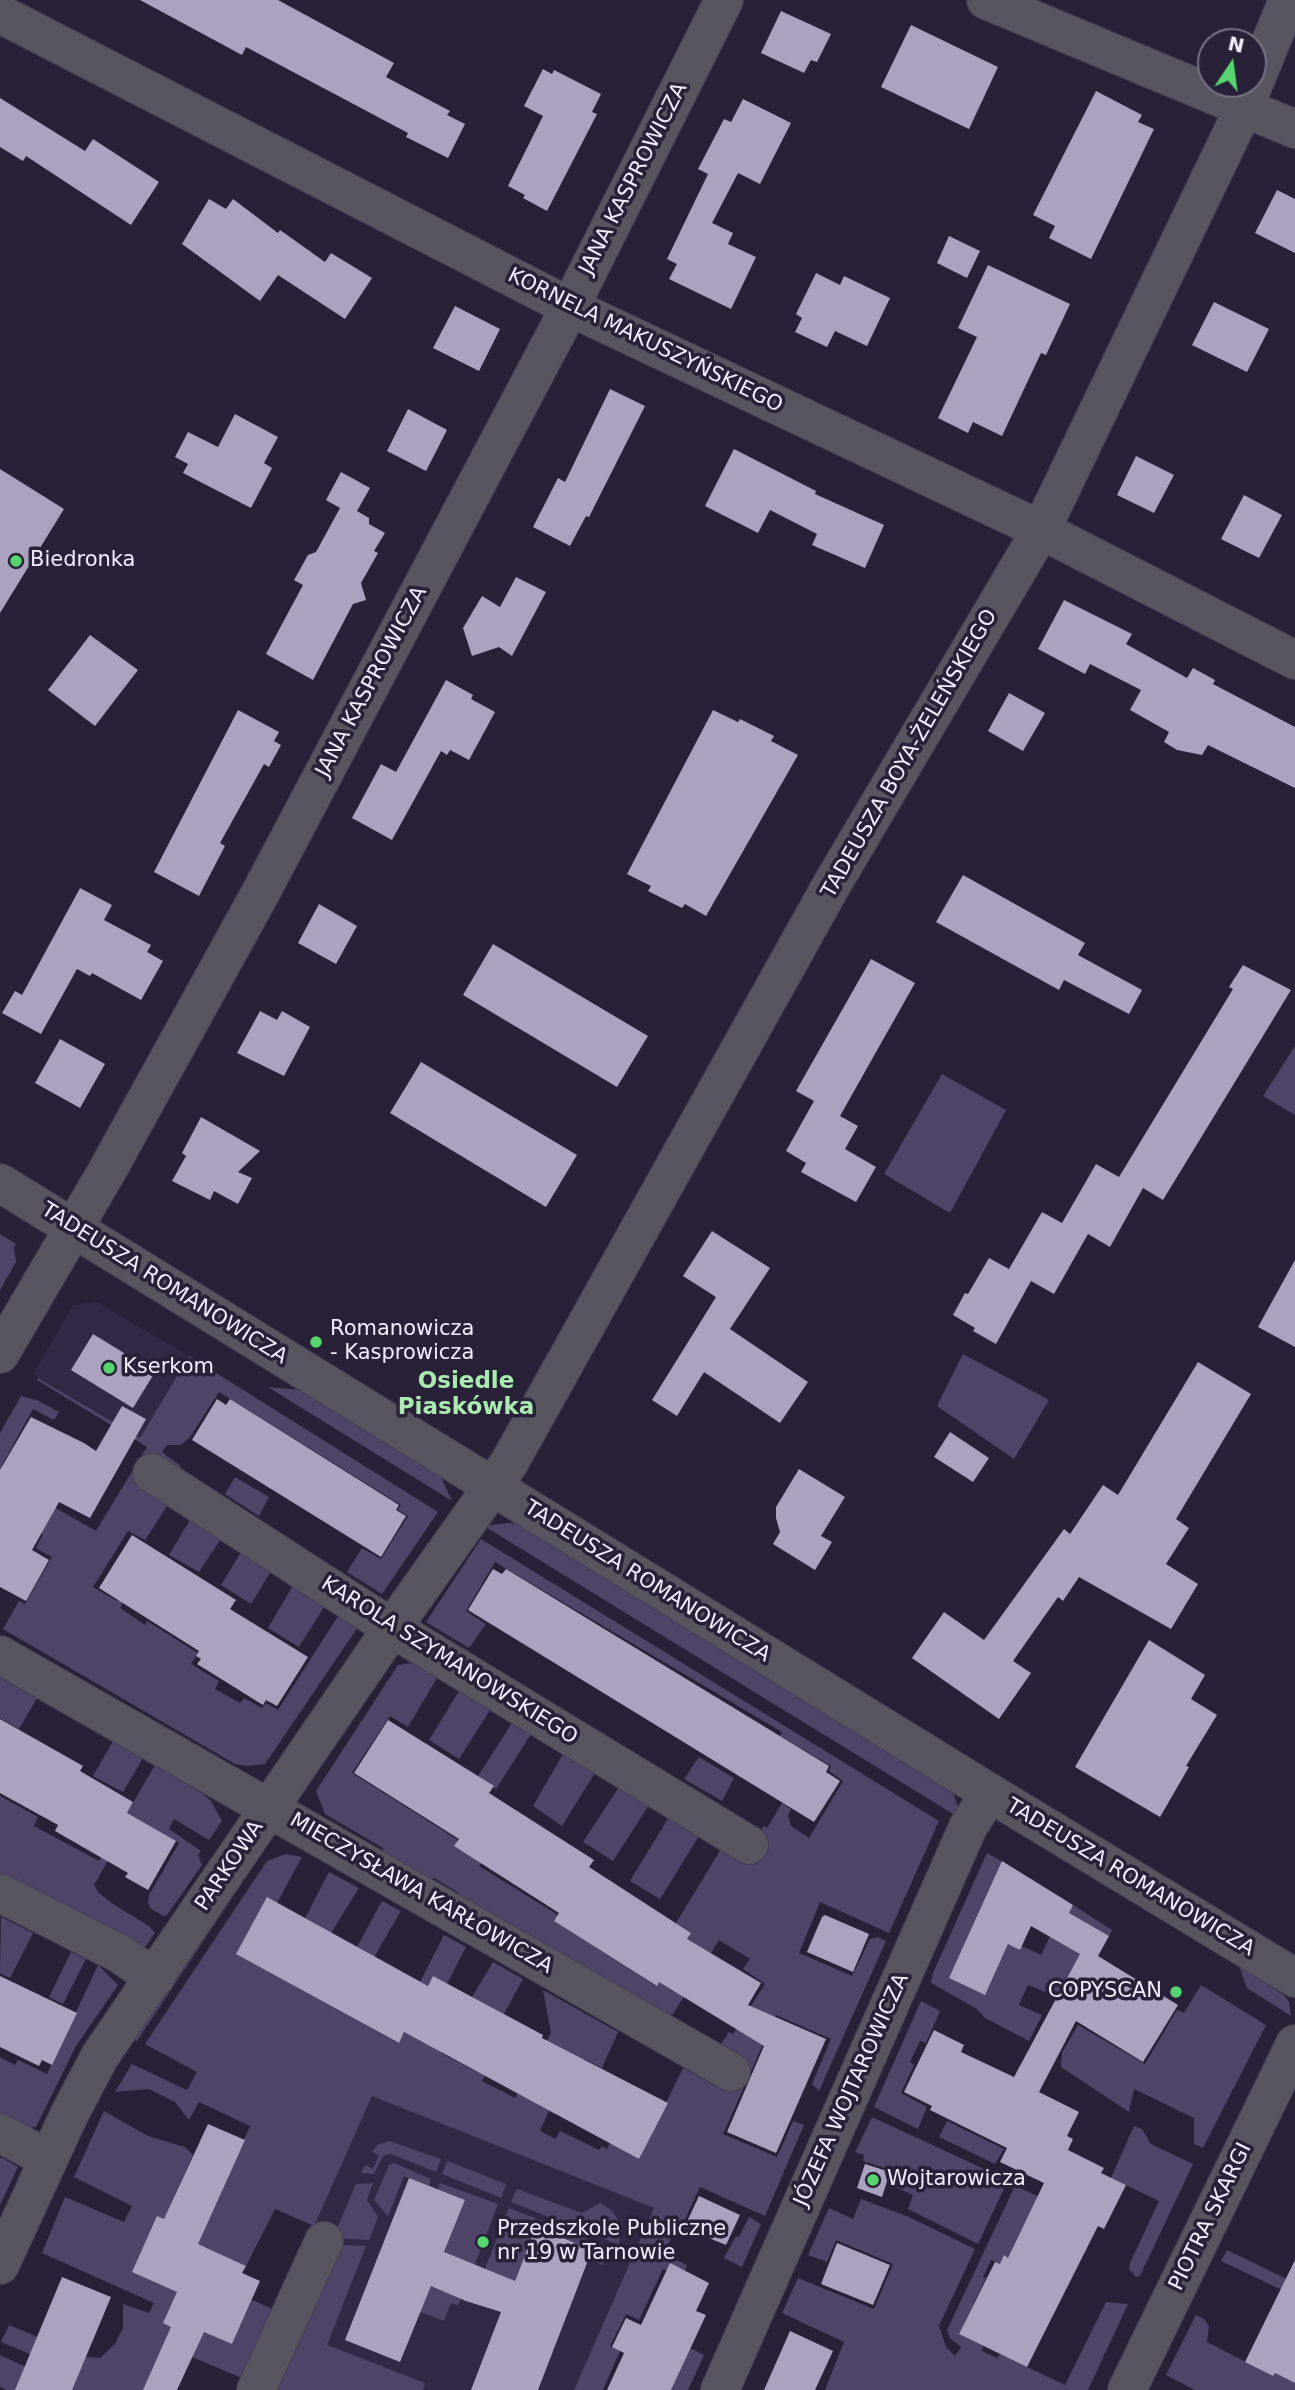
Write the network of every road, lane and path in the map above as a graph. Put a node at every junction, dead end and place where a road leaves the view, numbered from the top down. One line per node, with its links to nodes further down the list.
1 (724, 0): 7 (street, JANA KASPROWICZA)
2 (986, 0): 5 (street)
3 (1288, 0): 5 (street, TADEUSZA BOYA-ŻELEŃSKIEGO)
4 (0, 14): 7 (street, KORNELA MAKUSZYŃSKIEGO)
5 (1244, 108): 6 (street); 8 (street, TADEUSZA BOYA-ŻELEŃSKIEGO)
6 (1295, 129)
7 (570, 307): 8 (street, KORNELA MAKUSZYŃSKIEGO); 11 (street, JANA KASPROWICZA)
8 (1041, 530): 9 (street, KORNELA MAKUSZYŃSKIEGO); 14 (street, TADEUSZA BOYA-ŻELEŃSKIEGO)
9 (1295, 660)
10 (0, 1183): 11 (street, TADEUSZA ROMANOWICZA)
11 (74, 1228): 12 (street, JANA KASPROWICZA); 14 (street, TADEUSZA ROMANOWICZA)
12 (0, 1354)
13 (152, 1473): 15 (street, KAROLA SZYMANOWSKIEGO)
14 (491, 1486): 15 (street, PARKOWA); 17 (street, TADEUSZA ROMANOWICZA)
15 (392, 1628): 18 (street, PARKOWA); 19 (street, KAROLA SZYMANOWSKIEGO)
16 (0, 1655): 18 (street, MIECZYSŁAWA KARŁOWICZA)
17 (989, 1793): 22 (street, TADEUSZA ROMANOWICZA); 30 (street, JÓZEFA WOJTAROWICZA)
18 (270, 1808): 21 (street, PARKOWA); 24 (street, MIECZYSŁAWA KARŁOWICZA)
19 (749, 1845)
20 (0, 1893): 21 (street)
21 (155, 1978): 26 (street, PARKOWA)
22 (1295, 1978)
23 (1295, 2045): 31 (street, PIOTRA SKARGI)
24 (731, 2072)
25 (0, 2133): 26 (street)
26 (48, 2158): 28 (street, PARKOWA)
27 (324, 2241): 29 (street)
28 (0, 2264)
29 (256, 2390)
30 (720, 2390)
31 (1127, 2390)

